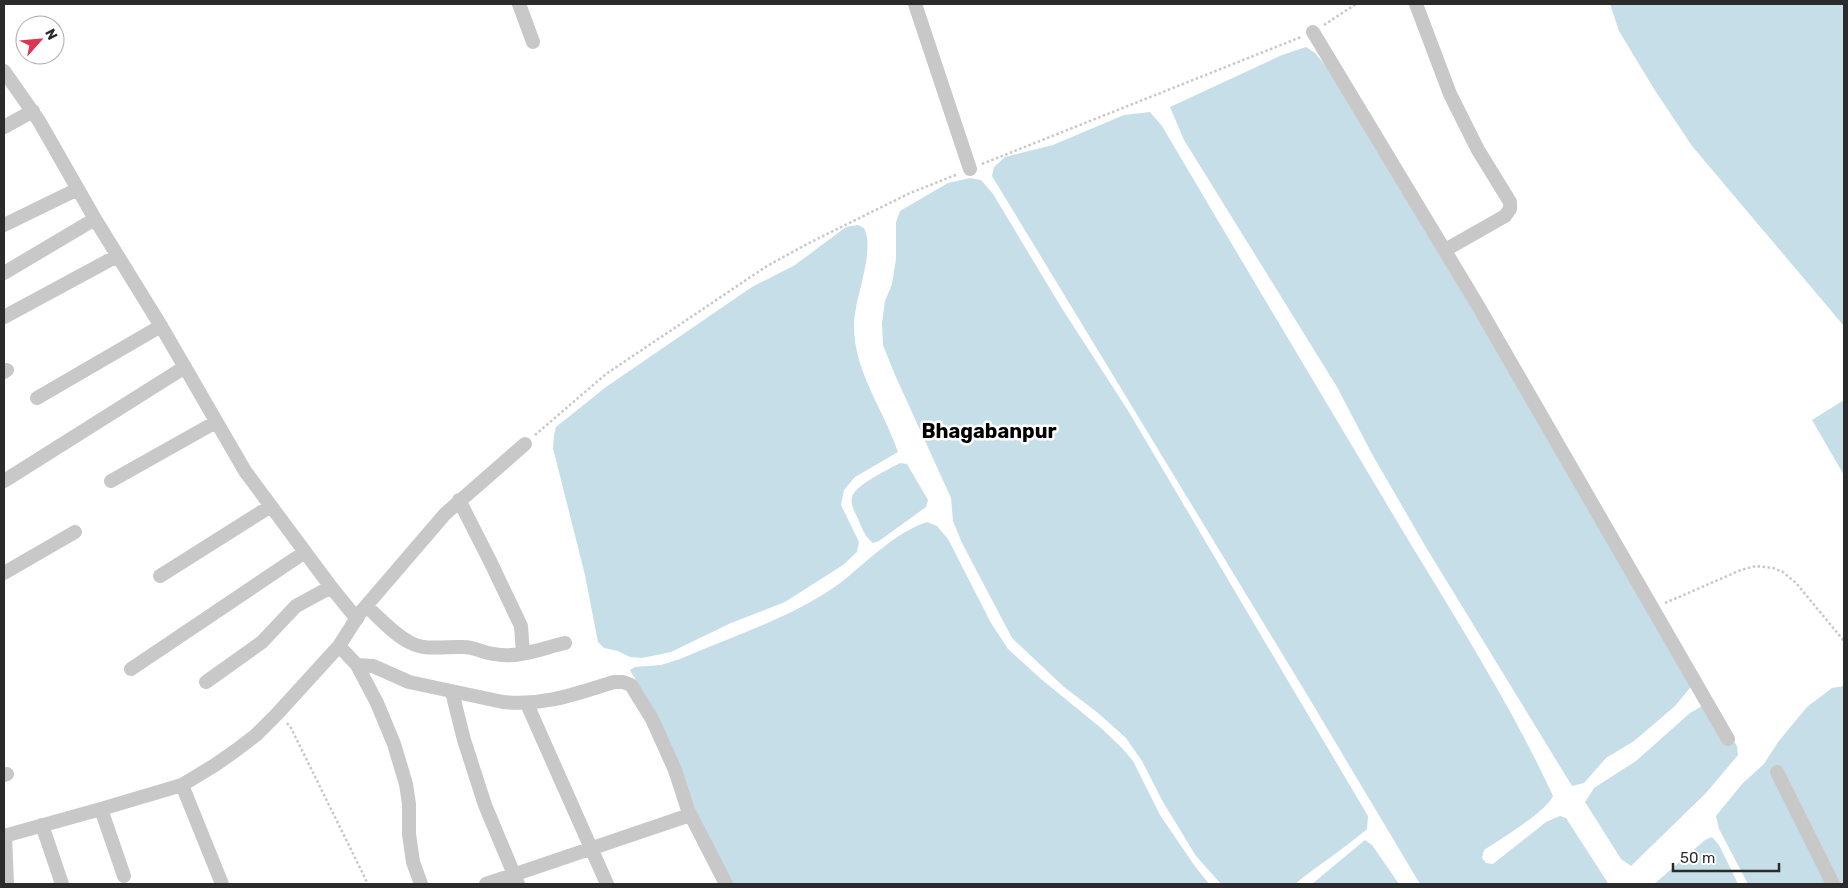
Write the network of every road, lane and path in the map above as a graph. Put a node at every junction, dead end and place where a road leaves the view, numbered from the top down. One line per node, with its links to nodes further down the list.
1 (520, 4): 6 (street)
2 (915, 4): 10 (street)
3 (1356, 4): 5 (path)
4 (1416, 4): 14 (street)
5 (1313, 32): 10 (path); 14 (street)
6 (534, 42)
7 (4, 71): 8 (street)
8 (33, 111): 9 (street); 11 (street)
9 (4, 127)
10 (970, 169): 22 (path)
11 (78, 189): 12 (street); 13 (street)
12 (95, 219): 15 (street); 16 (street)
13 (4, 225)
14 (1445, 250): 33 (street)
15 (117, 256): 17 (street); 18 (street)
16 (4, 273)
17 (4, 317)
18 (161, 326): 19 (street); 20 (street)
19 (185, 367): 21 (street); 23 (street)
20 (37, 398)
21 (216, 422): 24 (street); 26 (street)
22 (524, 444): 25 (street)
23 (4, 481)
24 (112, 481)
25 (459, 500): 32 (street); 38 (street)
26 (271, 506): 28 (street); 30 (street)
27 (74, 532): 29 (street)
28 (305, 552): 31 (street); 40 (street)
29 (4, 572)
30 (160, 576)
31 (331, 587): 34 (street); 41 (street)
32 (366, 606): 34 (street); 38 (street)
33 (1652, 608): 35 (path); 45 (street)
34 (356, 619): 37 (street)
35 (1844, 641)
36 (565, 643): 38 (street)
37 (339, 646): 39 (street); 47 (street)
38 (523, 653)
39 (357, 664): 42 (street); 59 (street)
40 (131, 669)
41 (206, 682)
42 (452, 692): 43 (street); 54 (street)
43 (527, 704): 49 (street); 52 (street)
44 (286, 721): 58 (path)
45 (1728, 739)
46 (1777, 772): 63 (street)
47 (182, 784): 48 (street); 57 (street)
48 (101, 809): 50 (street); 53 (street)
49 (690, 815): 52 (street); 62 (street)
50 (42, 825): 51 (street); 56 (street)
51 (4, 835): 55 (street)
52 (591, 848): 54 (street); 61 (street)
53 (124, 876)
54 (516, 880): 60 (street)
55 (7, 884)
56 (62, 884)
57 (222, 884)
58 (368, 884)
59 (420, 884)
60 (486, 884)
61 (607, 884)
62 (726, 884)
63 (1833, 884)

